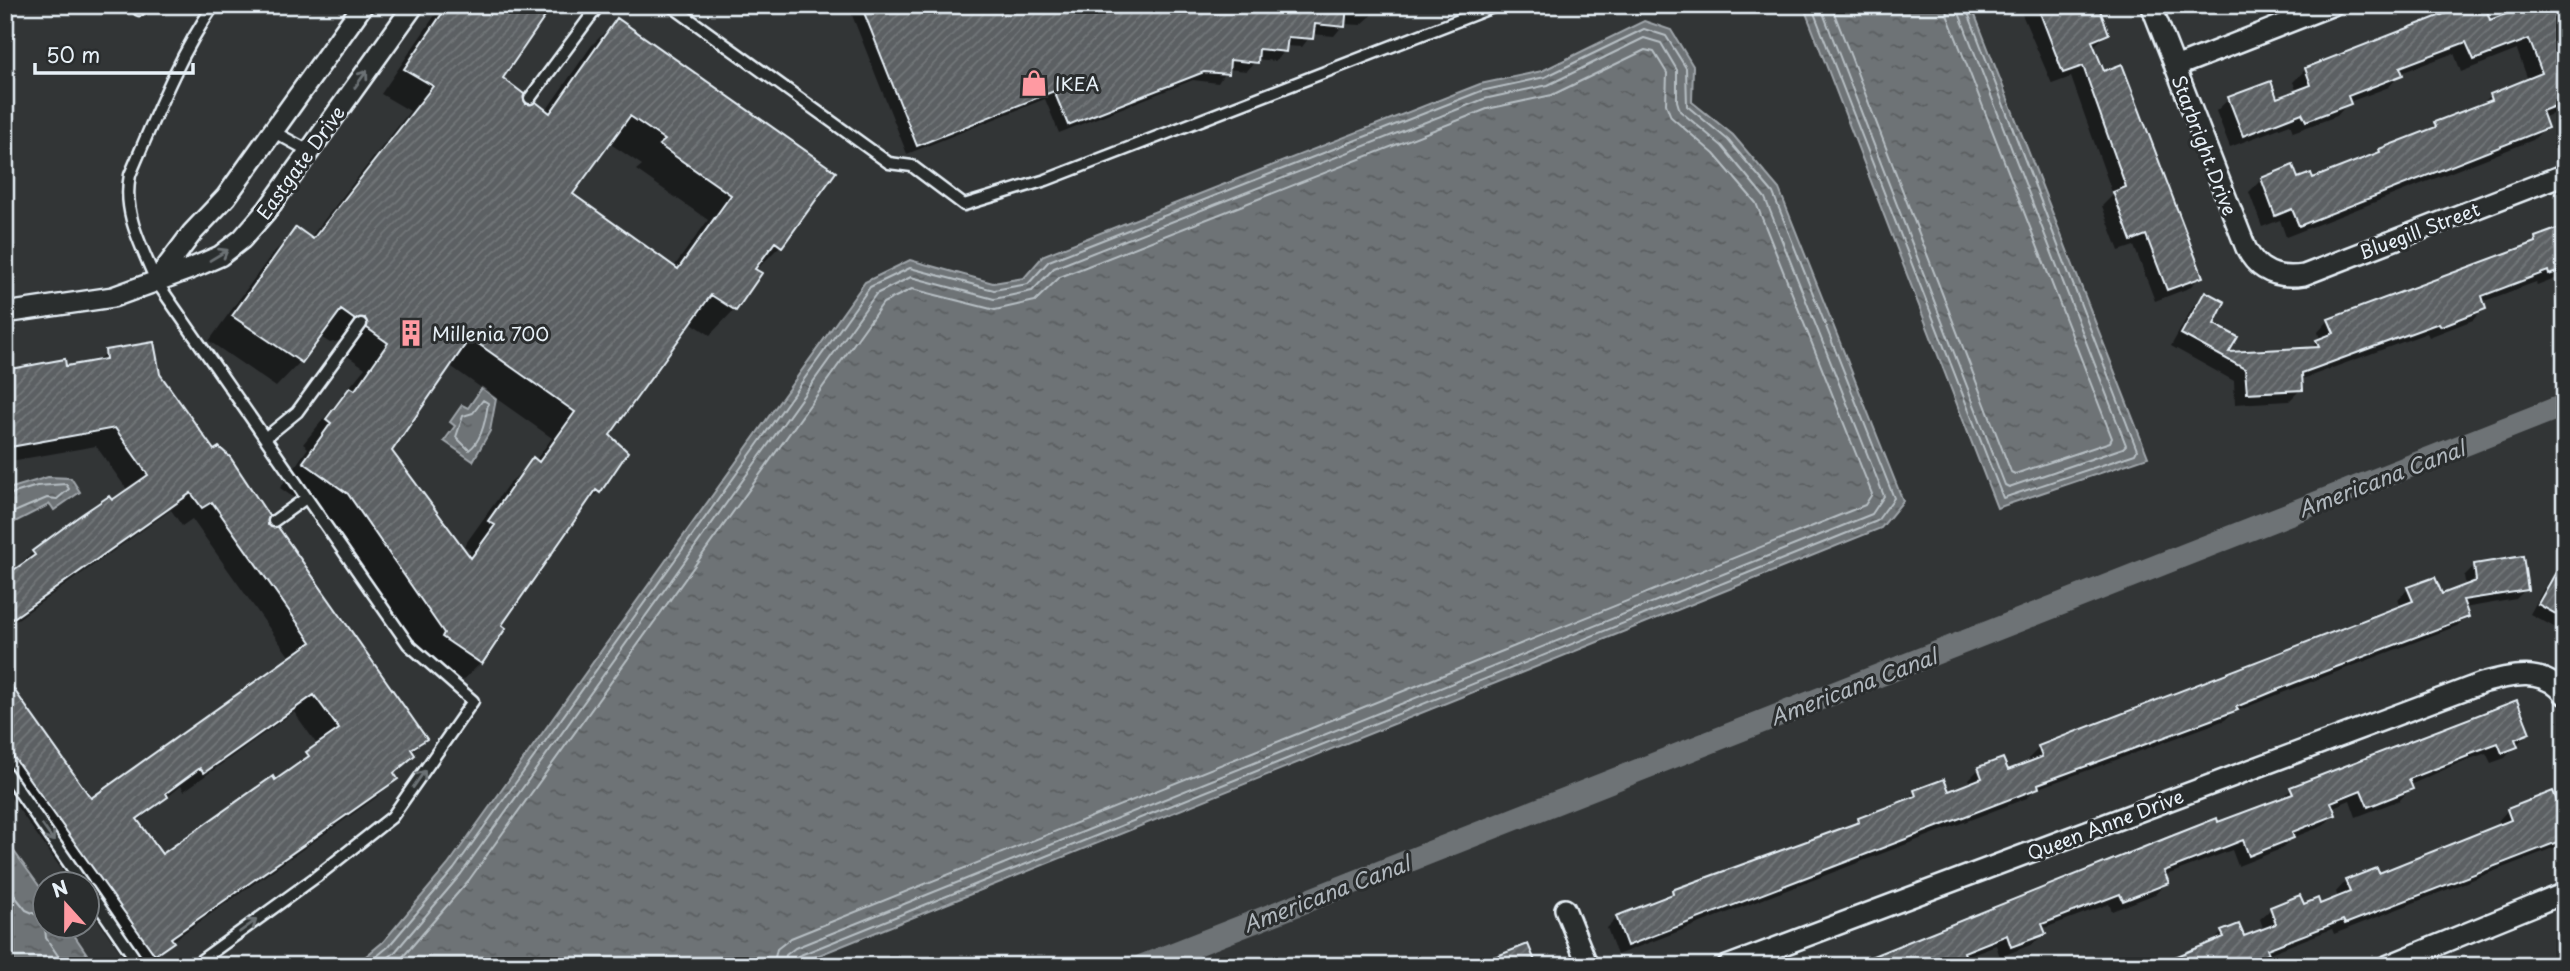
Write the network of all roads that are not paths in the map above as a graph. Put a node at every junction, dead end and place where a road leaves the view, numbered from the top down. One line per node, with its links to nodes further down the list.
1 (214, 5): 15 (lane)
2 (363, 5): 11 (street, Eastgate Drive)
3 (414, 5): 12 (street, Eastgate Drive, one-way to 3)
4 (599, 5): 10 (lane)
5 (670, 5): 8 (lane)
6 (2151, 5): 9 (street, Starbright Drive)
7 (2333, 5): 9 (street)
8 (1491, 7)
9 (2175, 67): 14 (street, Starbright Drive)
10 (530, 98)
11 (272, 131): 12 (lane); 15 (street, Eastgate Drive)
12 (309, 151): 15 (street, Eastgate Drive, one-way to 12)
13 (2565, 174): 14 (street, Bluegill Street)
14 (2272, 275)
15 (156, 281): 16 (street, Eastgate Drive); 18 (lane)
16 (5, 313)
17 (361, 324): 18 (lane)
18 (265, 438): 19 (lane)
19 (306, 498): 20 (lane); 28 (lane, one-way to 19)
20 (274, 521)
21 (2565, 695): 30 (street, Queen Anne Drive)
22 (5, 771): 23 (lane, one-way to 23)
23 (73, 870)
24 (2565, 893): 31 (street)
25 (1565, 909): 29 (street)
26 (102, 910): 27 (lane)
27 (140, 966)
28 (192, 966)
29 (1588, 966)
30 (1727, 966)
31 (2386, 966)

